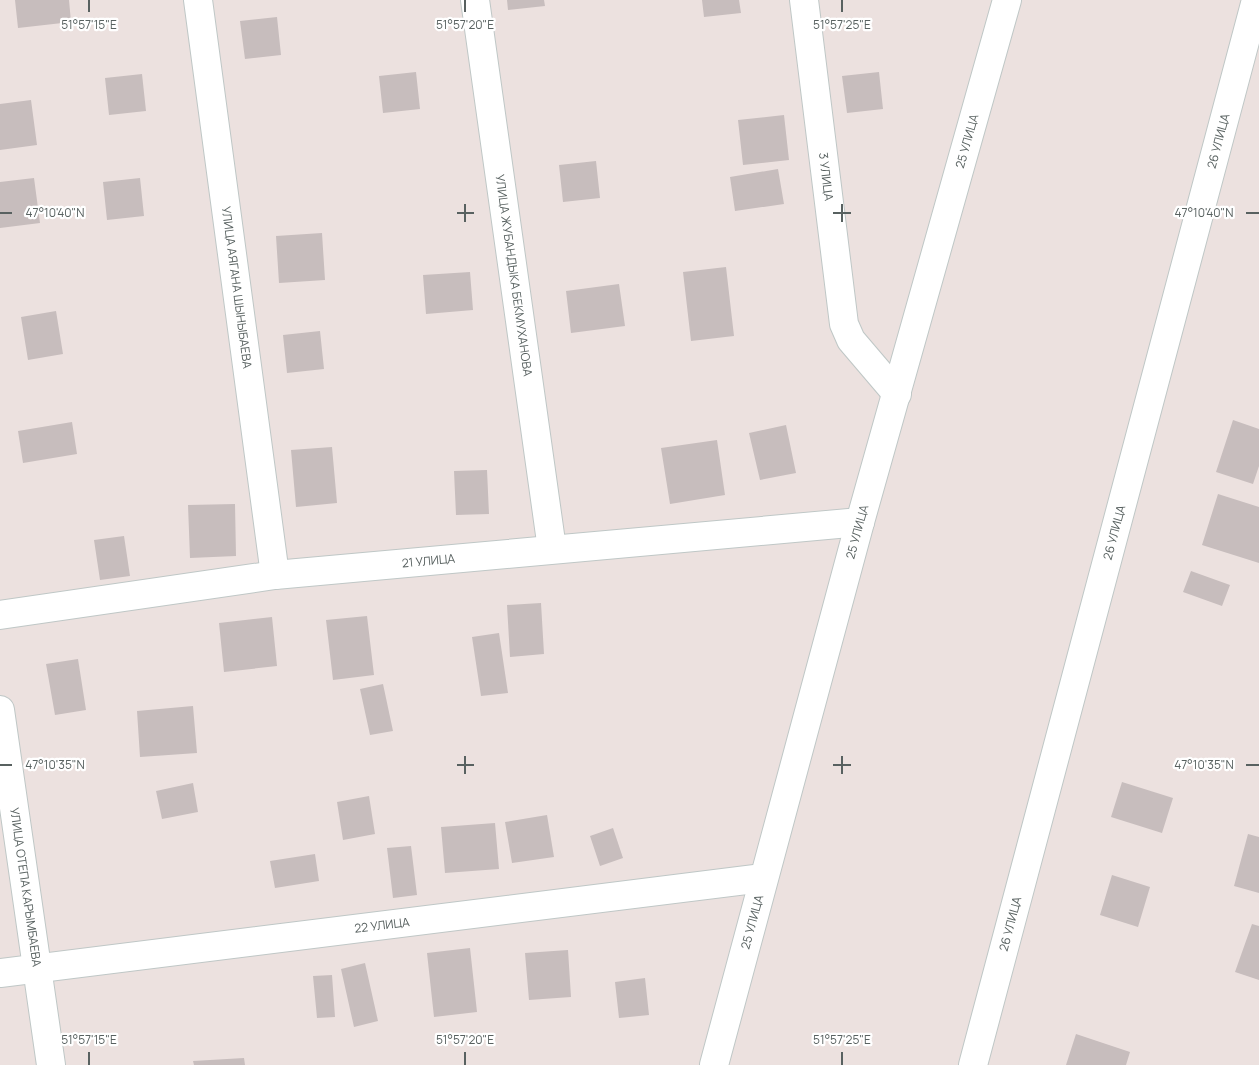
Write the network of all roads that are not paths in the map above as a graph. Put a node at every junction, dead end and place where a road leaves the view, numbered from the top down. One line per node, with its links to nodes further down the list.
1 (198, 0): 9 (street, УЛИЦА АЯГАНА ШЫНЫБАЕВА)
2 (474, 0): 8 (street, УЛИЦА ЖУБАНДЫКА БЕКМУХАНОВА)
3 (804, 0): 6 (street, 3 УЛИЦА)
4 (1007, 0): 6 (street, 25 УЛИЦА)
5 (1256, 0): 17 (street, 26 УЛИЦА)
6 (897, 394): 7 (street, 25 УЛИЦА)
7 (860, 522): 8 (street, 21 УЛИЦА); 12 (street, 25 УЛИЦА)
8 (552, 550): 9 (street, 21 УЛИЦА)
9 (275, 575): 10 (street, 21 УЛИЦА)
10 (0, 615)
11 (0, 710): 13 (street, УЛИЦА ОТЕПА КАРЫМБАЕВА)
12 (763, 878): 13 (street, 22 УЛИЦА); 16 (street, 25 УЛИЦА)
13 (36, 970): 14 (street, 22 УЛИЦА); 15 (street, УЛИЦА ОТЕПА КАРЫМБАЕВА)
14 (0, 973)
15 (51, 1065)
16 (714, 1065)
17 (973, 1065)

